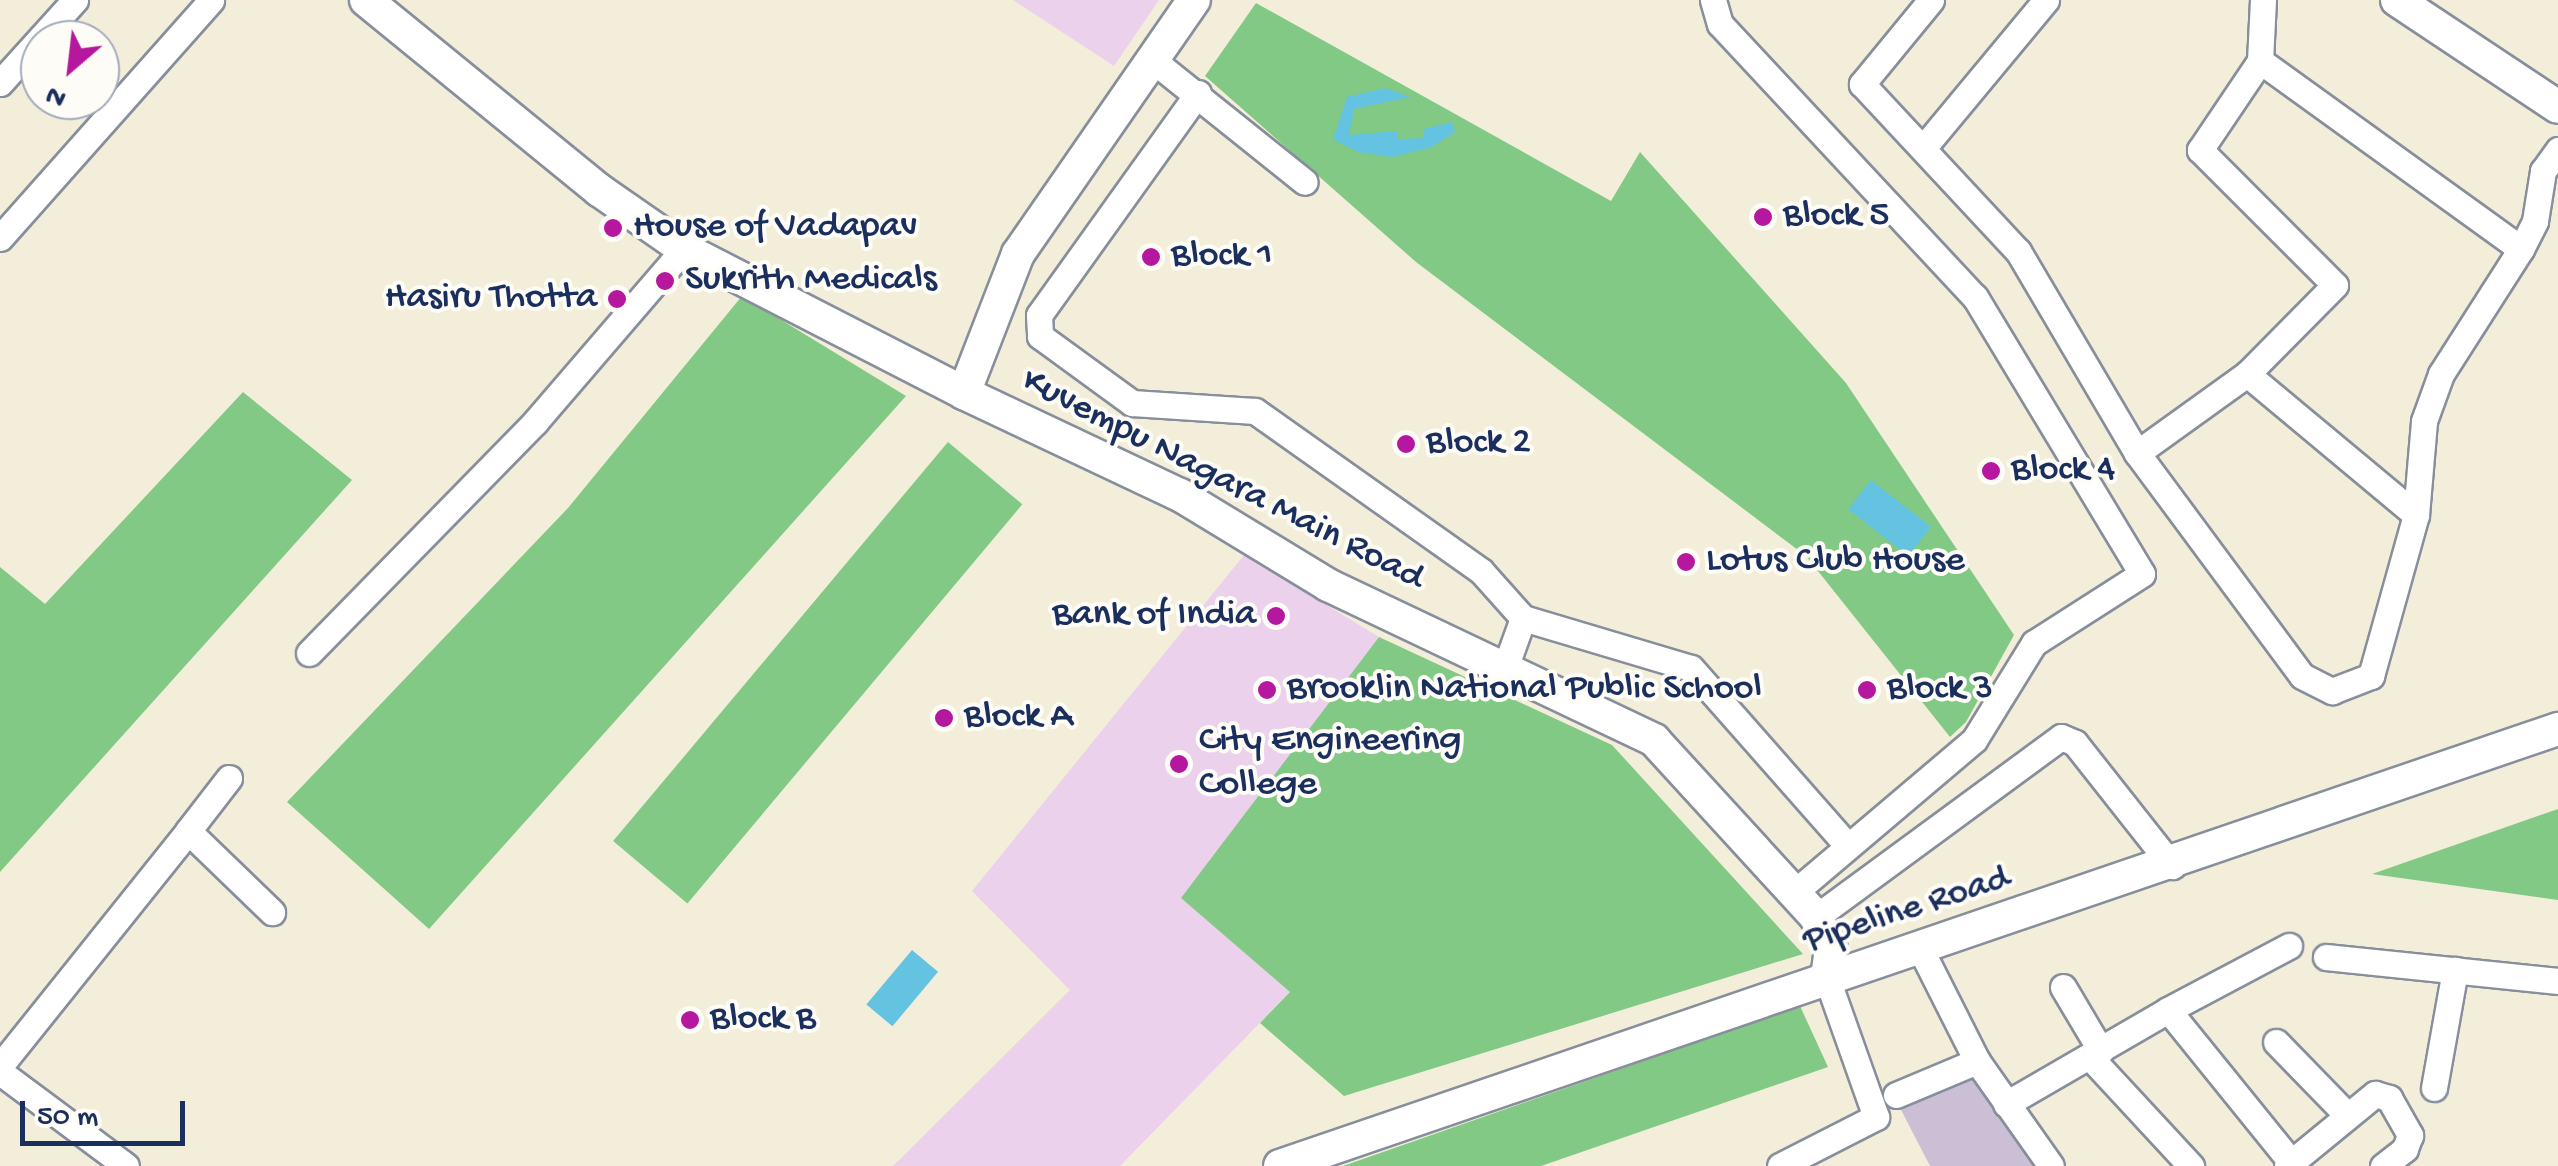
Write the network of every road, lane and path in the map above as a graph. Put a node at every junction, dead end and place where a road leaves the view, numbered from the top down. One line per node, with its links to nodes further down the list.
1 (75, 0): 12 (street)
2 (211, 0): 18 (street)
3 (366, 0): 19 (street, Kuvempu Nagara Main Road)
4 (1194, 0): 10 (street)
5 (1713, 0): 31 (street)
6 (1931, 0): 15 (street)
7 (2046, 0): 15 (street)
8 (2264, 0): 11 (street)
9 (2397, 0): 14 (street)
10 (1150, 58): 13 (street); 22 (street)
11 (2260, 61): 20 (street); 21 (street)
12 (0, 83)
13 (1198, 94): 17 (street); 25 (street)
14 (2558, 108)
15 (1924, 148): 23 (street)
16 (2558, 150): 20 (street)
17 (1305, 182)
18 (0, 238)
19 (684, 248): 22 (street, Kuvempu Nagara Main Road); 26 (street)
20 (2521, 249): 24 (street)
21 (2248, 374): 23 (street); 24 (street)
22 (964, 393): 27 (street, Kuvempu Nagara Main Road)
23 (2137, 454): 24 (street)
24 (2416, 515)
25 (1522, 618): 27 (street); 31 (street)
26 (309, 653)
27 (1505, 668): 33 (street, Kuvempu Nagara Main Road)
28 (2558, 730): 32 (street, Pipeline Road)
29 (229, 778): 30 (street)
30 (188, 831): 34 (street); 46 (street)
31 (1847, 845): 33 (street)
32 (2172, 866): 33 (street); 36 (street, Pipeline Road)
33 (1806, 904): 39 (street, Kuvempu Nagara Main Road)
34 (272, 912)
35 (2288, 946): 42 (street)
36 (1921, 950): 39 (street, Pipeline Road); 45 (street)
37 (2326, 957): 38 (street)
38 (2455, 970): 40 (street); 47 (street)
39 (1827, 979): 54 (street, Pipeline Road); 55 (street)
40 (2558, 982)
41 (2063, 987): 44 (street)
42 (2168, 1010): 44 (street); 52 (street)
43 (2276, 1042): 50 (street)
44 (2095, 1054): 49 (street); 57 (street)
45 (1977, 1060): 48 (street); 49 (street)
46 (0, 1069): 53 (street)
47 (2434, 1088)
48 (1896, 1095)
49 (2006, 1104): 56 (street)
50 (2348, 1116): 51 (street); 52 (street)
51 (2411, 1158): 58 (street)
52 (2289, 1164)
53 (126, 1166)
54 (1280, 1166)
55 (1780, 1166)
56 (2051, 1166)
57 (2190, 1166)
58 (2383, 1166)

